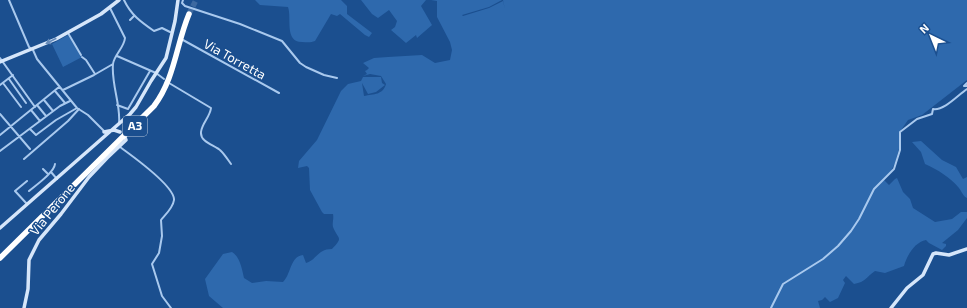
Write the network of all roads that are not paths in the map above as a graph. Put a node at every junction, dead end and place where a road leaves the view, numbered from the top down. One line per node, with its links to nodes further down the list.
1 (9, 0): 12 (street)
2 (118, 0): 6 (street)
3 (124, 0): 7 (street)
4 (178, 0): 17 (street)
5 (183, 0): 21 (street)
6 (110, 8): 9 (street); 13 (street)
7 (134, 16): 8 (street); 10 (street)
8 (130, 20)
9 (68, 32): 12 (street, one-way to 12); 19 (street)
10 (170, 32)
11 (183, 40): 30 (street, Via Torretta)
12 (31, 49): 14 (street); 26 (street)
13 (117, 56): 15 (street); 16 (street)
14 (1, 60): 18 (street)
15 (113, 64): 19 (street); 35 (street)
16 (150, 70): 17 (street); 35 (street)
17 (156, 73): 22 (street); 46 (street)
18 (13, 75): 20 (street); 36 (street)
19 (94, 75): 28 (street)
20 (9, 78): 23 (street); 33 (street)
21 (337, 78)
22 (164, 79)
23 (3, 83): 25 (street); 37 (street)
24 (169, 83): 56 (street)
25 (0, 85)
26 (60, 86): 28 (street); 29 (street)
27 (967, 86): 70 (street)
28 (62, 90): 32 (street)
29 (55, 91): 31 (street); 34 (street)
30 (279, 93)
31 (44, 100): 36 (street); 40 (street)
32 (70, 101): 34 (street); 38 (street)
33 (26, 103)
34 (65, 104): 40 (street)
35 (117, 105): 46 (street)
36 (36, 106): 39 (street); 42 (street)
37 (21, 107)
38 (78, 109): 45 (street); 47 (street); 54 (street)
39 (31, 110): 43 (street); 44 (street)
40 (54, 112): 42 (street)
41 (0, 115): 44 (street)
42 (47, 117): 43 (street)
43 (40, 121): 45 (street)
44 (10, 126): 48 (street); 49 (street)
45 (30, 129): 49 (street)
46 (117, 129): 47 (street)
47 (106, 133): 60 (street)
48 (0, 135)
49 (19, 137): 52 (street); 53 (street)
50 (125, 137): 51 (street, Via Perone)
51 (119, 146): 68 (street, Via Perone); 69 (street)
52 (30, 149)
53 (0, 151)
54 (24, 159)
55 (55, 164): 58 (street)
56 (231, 164)
57 (43, 169): 59 (street)
58 (51, 172): 59 (street); 60 (street)
59 (48, 174): 62 (street)
60 (57, 179): 63 (street)
61 (27, 181): 63 (street)
62 (29, 191)
63 (28, 204): 64 (street)
64 (0, 228)
65 (967, 249): 71 (street)
66 (0, 255): 67 (highway, A3)
67 (0, 258)
68 (24, 308)
69 (171, 308)
70 (771, 308)
71 (891, 308)

